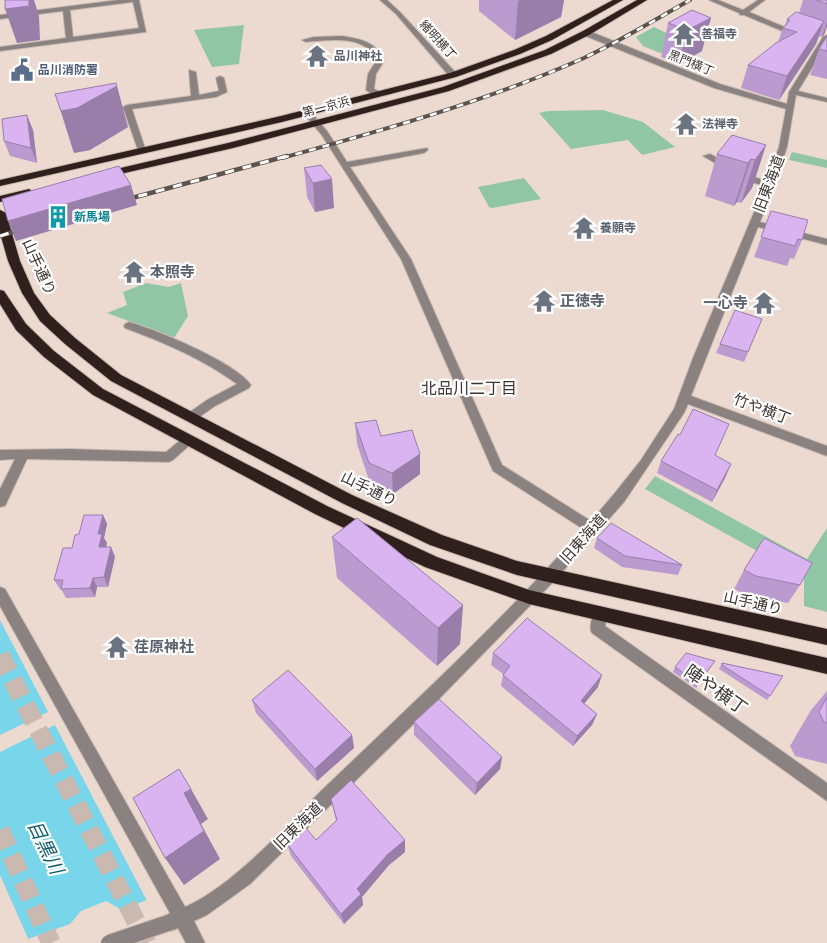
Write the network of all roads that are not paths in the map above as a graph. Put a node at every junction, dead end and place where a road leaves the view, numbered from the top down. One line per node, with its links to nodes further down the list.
1 (134, 0): 7 (street); 11 (street)
2 (383, 0): 16 (street, 緒明横丁)
3 (619, 0): 16 (highway, 第一京浜)
4 (644, 0): 10 (highway, 第一京浜)
5 (712, 0): 8 (street)
6 (762, 0): 8 (street)
7 (66, 9): 9 (street); 11 (street)
8 (742, 14): 13 (street)
9 (0, 17)
10 (586, 33): 22 (street, 黒門横丁); 24 (highway, 第一京浜)
11 (70, 40): 14 (street)
12 (306, 40): 19 (street)
13 (820, 42): 18 (street, 旧東海道)
14 (0, 49)
15 (192, 72): 20 (street)
16 (453, 75): 19 (highway, 第一京浜)
17 (220, 78): 20 (street)
18 (793, 92): 21 (street); 22 (street, 旧東海道)
19 (378, 94): 23 (highway, 第一京浜)
20 (195, 98): 26 (street)
21 (827, 100)
22 (790, 108): 31 (street, 旧東海道)
23 (307, 113): 24 (street); 26 (highway, 第一京浜)
24 (316, 124): 28 (street); 29 (highway, 第一京浜)
25 (424, 150): 28 (street)
26 (142, 151): 30 (highway, 第一京浜)
27 (706, 156): 31 (street)
28 (345, 165): 46 (street)
29 (88, 179)
30 (0, 183)
31 (770, 185): 35 (street, 旧東海道)
32 (40, 190): 33 (highway)
33 (0, 199)
34 (0, 213): 40 (highway, 山手通り)
35 (754, 223): 36 (street); 39 (street, 旧東海道)
36 (827, 242)
37 (0, 294): 41 (highway)
38 (129, 326): 40 (street)
39 (685, 398): 42 (street, 竹や横丁); 46 (street, 旧東海道)
40 (191, 417): 47 (highway, 山手通り)
41 (188, 440): 44 (street); 49 (highway)
42 (827, 451)
43 (0, 455): 44 (street)
44 (23, 455): 45 (street)
45 (0, 502)
46 (593, 529): 47 (street, 旧東海道)
47 (550, 575): 49 (street, 旧東海道); 51 (highway, 山手通り)
48 (0, 593): 54 (street)
49 (529, 597): 50 (highway); 54 (street, 旧東海道)
50 (600, 613): 52 (highway); 53 (street, 陣や横丁)
51 (827, 637)
52 (827, 666)
53 (827, 793)
54 (177, 920): 55 (street, 旧東海道, bridge); 56 (street)
55 (109, 943)
56 (196, 943)

